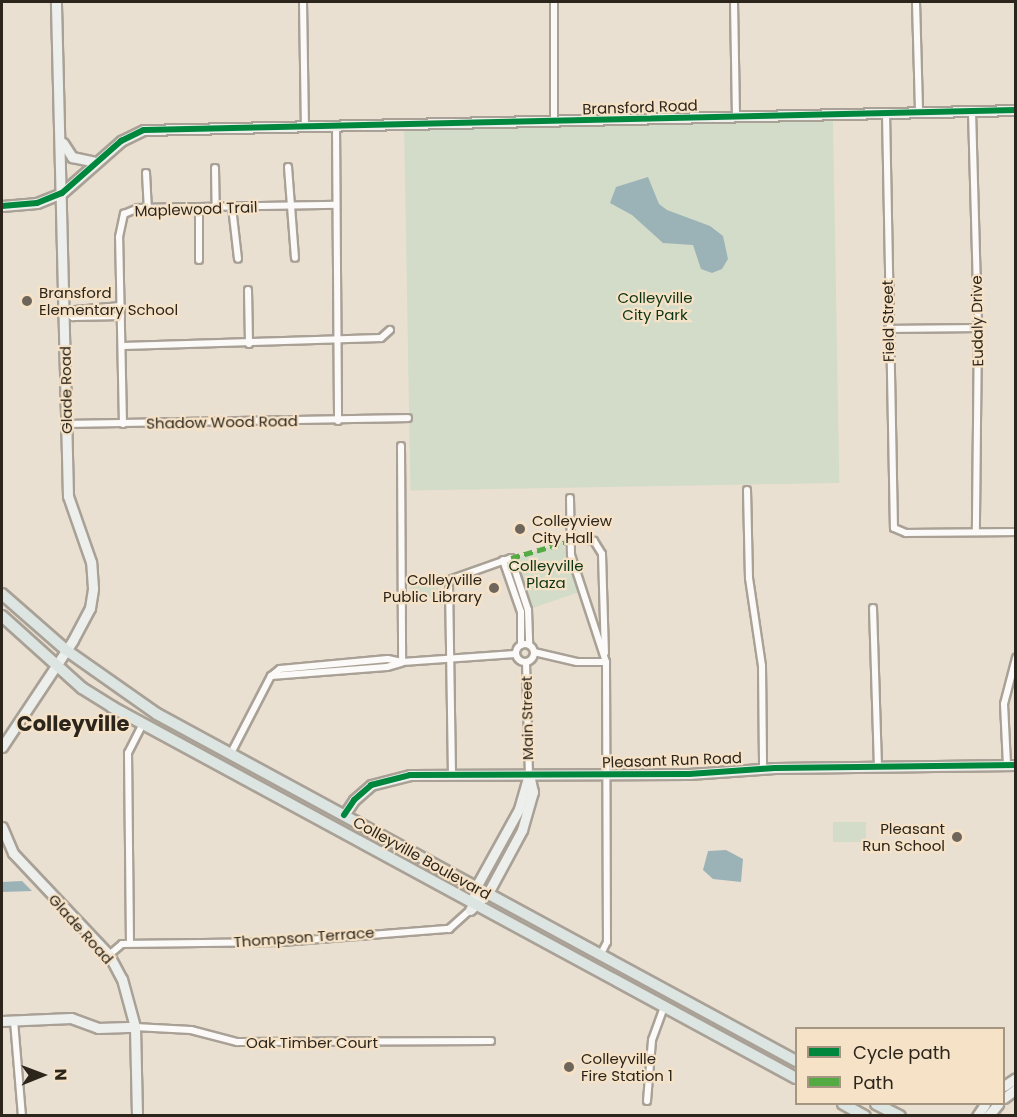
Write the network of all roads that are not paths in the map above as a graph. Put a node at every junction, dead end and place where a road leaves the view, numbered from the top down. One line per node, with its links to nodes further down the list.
1 (56, 2): 14 (street, Glade Road)
2 (303, 2): 12 (street)
3 (554, 2): 11 (street)
4 (735, 2): 10 (street)
5 (916, 2): 8 (street)
6 (1016, 110): 7 (street, Bransford Road)
7 (972, 111): 8 (street, Bransford Road); 34 (street, Eudaly Drive)
8 (919, 112): 9 (street, Bransford Road)
9 (886, 113): 10 (street, Bransford Road); 35 (street, Field Street)
10 (736, 115): 11 (street, Bransford Road)
11 (554, 122): 13 (street, Bransford Road)
12 (305, 125): 13 (street, Bransford Road); 15 (street, Bransford Road)
13 (336, 126): 20 (street)
14 (60, 132): 15 (street); 19 (street, Glade Road)
15 (96, 162): 19 (street, Bransford Road)
16 (288, 167): 21 (street)
17 (215, 168): 24 (street)
18 (146, 173): 26 (street)
19 (62, 193): 22 (street, Bransford Road); 32 (street, Glade Road)
20 (336, 205): 21 (street, Maplewood Trail); 37 (street)
21 (291, 206): 25 (street, Maplewood Trail); 27 (street)
22 (2, 207)
23 (199, 207): 24 (street, Maplewood Trail); 26 (street, Maplewood Trail); 29 (street)
24 (216, 207): 25 (street, Maplewood Trail)
25 (232, 207): 28 (street)
26 (148, 208): 31 (street, Maplewood Trail)
27 (295, 258)
28 (238, 259)
29 (199, 260)
30 (248, 290): 38 (street)
31 (121, 306): 32 (street); 33 (street, Maplewood Trail)
32 (64, 311): 33 (street); 42 (street, Glade Road)
33 (122, 316): 39 (street, Maplewood Trail)
34 (978, 328): 35 (street); 47 (street, Eudaly Drive)
35 (888, 329): 47 (street, Field Street)
36 (390, 330): 37 (street)
37 (336, 339): 38 (street); 41 (street)
38 (249, 344): 39 (street)
39 (123, 346): 43 (street, Maplewood Trail)
40 (408, 418): 41 (street, Shadow Wood Road)
41 (338, 421): 43 (street, Shadow Wood Road)
42 (67, 424): 43 (street, Shadow Wood Road); 55 (street, Glade Road)
43 (123, 424)
44 (401, 446): 60 (street)
45 (747, 490): 69 (street)
46 (570, 498): 49 (street)
47 (976, 532): 48 (street)
48 (1016, 532)
49 (571, 538): 62 (street); 62 (street)
50 (503, 560): 54 (street); 54 (street); 59 (street)
51 (2, 594): 55 (main road, Colleyville Boulevard)
52 (873, 608): 68 (street)
53 (2, 616): 63 (main road, Colleyville Boulevard)
54 (525, 645): 56 (street); 57 (street)
55 (66, 650): 63 (street, Glade Road); 66 (main road, Colleyville Boulevard)
56 (534, 652): 61 (street); 62 (street)
57 (516, 654): 59 (street); 61 (street)
58 (1016, 658): 67 (street)
59 (449, 660): 60 (street); 72 (street)
60 (402, 662): 66 (street)
61 (526, 662): 70 (street, Main Street)
62 (606, 662): 71 (street)
63 (56, 665): 64 (main road, Colleyville Boulevard); 65 (street, Glade Road)
64 (142, 724): 77 (main road, Colleyville Boulevard); 78 (street)
65 (2, 747)
66 (230, 755): 73 (main road, Colleyville Boulevard)
67 (1011, 765): 68 (street, Pleasant Run Road)
68 (878, 767): 69 (street, Pleasant Run Road)
69 (763, 769): 71 (street, Pleasant Run Road)
70 (529, 774): 71 (street, Pleasant Run Road); 72 (street, Pleasant Run Road); 75 (street, Main Street); 76 (street, Main Street)
71 (605, 774): 80 (street)
72 (452, 775): 73 (street, Pleasant Run Road)
73 (344, 815): 75 (main road, Colleyville Boulevard)
74 (2, 827): 79 (street, Glade Road)
75 (476, 887): 76 (main road, Colleyville Boulevard); 77 (street, Main Street)
76 (488, 893): 77 (street, Main Street); 80 (main road, Colleyville Boulevard)
77 (473, 906): 78 (street, Thompson Terrace); 81 (main road, Colleyville Boulevard)
78 (130, 943): 79 (street)
79 (109, 955): 86 (street, Glade Road)
80 (600, 956): 81 (main road); 82 (main road, Colleyville Boulevard)
81 (592, 968): 83 (main road, Colleyville Boulevard)
82 (675, 994): 83 (main road); 88 (main road, Colleyville Boulevard)
83 (664, 1007): 89 (main road, Colleyville Boulevard); 90 (street)
84 (2, 1021): 85 (street)
85 (14, 1021): 86 (street); 93 (street)
86 (135, 1027): 87 (street, Oak Timber Court); 94 (street, Glade Road)
87 (491, 1041)
88 (795, 1060)
89 (795, 1077)
90 (647, 1101)
91 (845, 1105): 95 (main road)
92 (878, 1105): 96 (main road)
93 (22, 1116)
94 (137, 1116)
95 (865, 1116)
96 (900, 1116)

